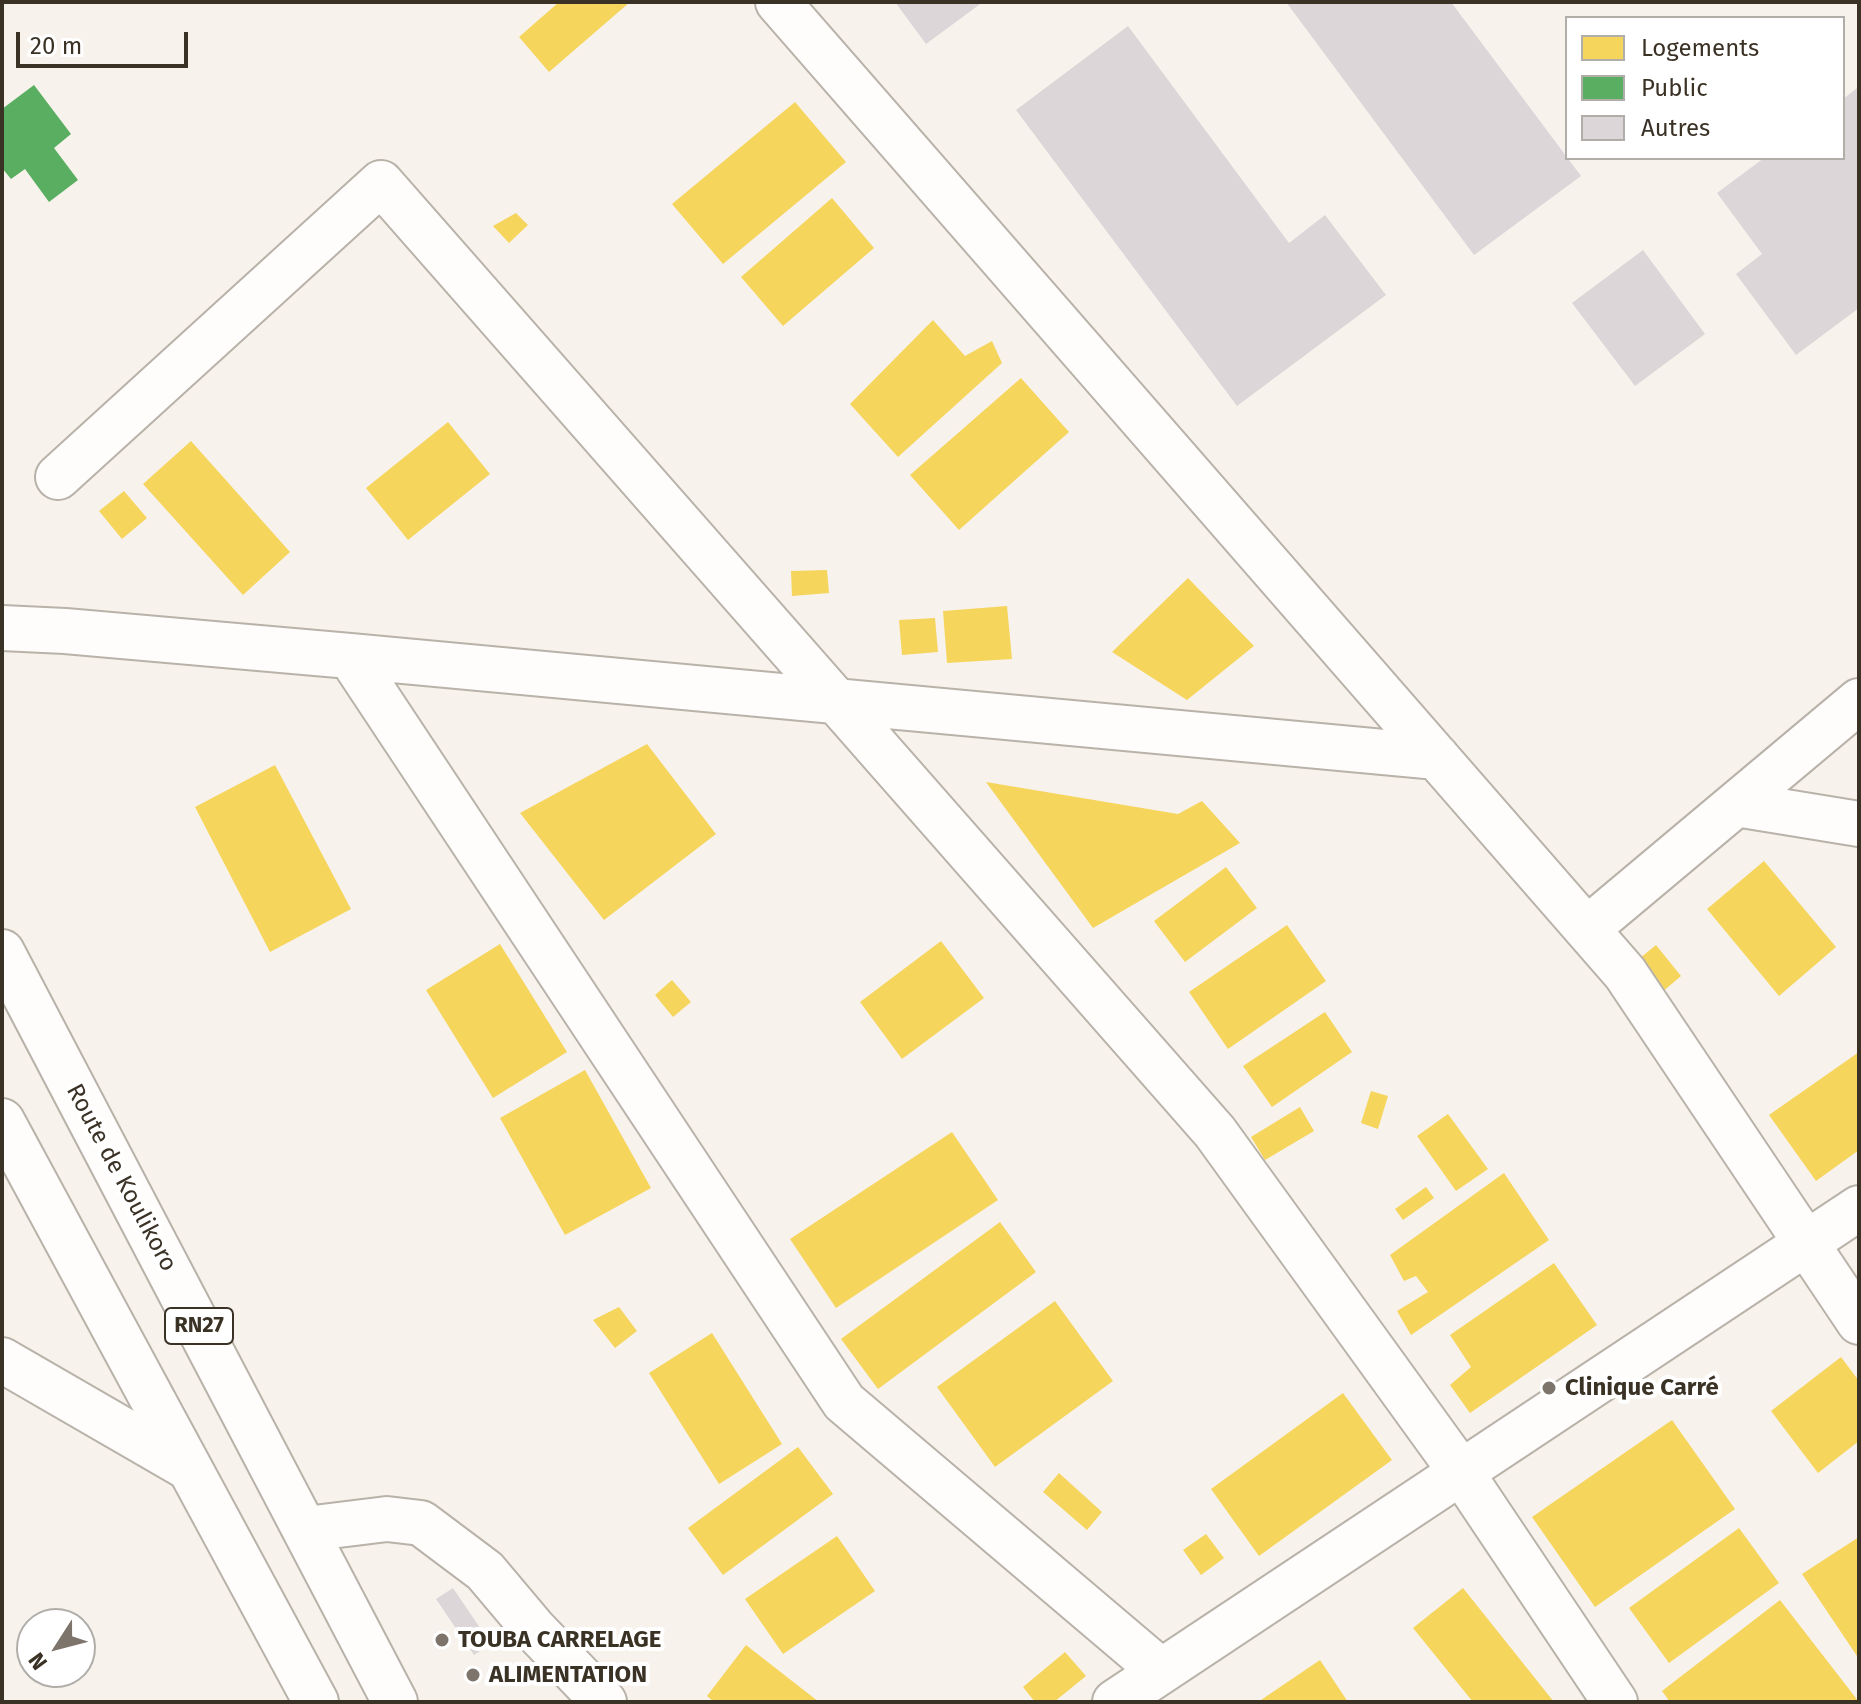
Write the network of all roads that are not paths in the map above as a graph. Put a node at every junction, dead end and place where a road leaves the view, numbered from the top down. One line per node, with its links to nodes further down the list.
1 (778, 2): 7 (street)
2 (58, 477): 6 (street)
3 (2, 628): 4 (street)
4 (350, 656): 6 (street); 20 (street)
5 (1859, 701): 8 (street)
6 (838, 702): 7 (street); 18 (street)
7 (1437, 757): 10 (street)
8 (1736, 804): 9 (street); 10 (street)
9 (1859, 824)
10 (1587, 929): 14 (street)
11 (2, 952): 19 (street, Route de Koulikoro / RN27)
12 (2, 1121): 17 (street)
13 (1859, 1208): 14 (street)
14 (1806, 1243): 15 (street); 18 (street)
15 (1859, 1322)
16 (2, 1360): 17 (street)
17 (187, 1467): 21 (street)
18 (1461, 1472): 20 (street); 25 (street)
19 (306, 1529): 22 (street, Route de Koulikoro / RN27); 23 (street)
20 (1161, 1671): 24 (street)
21 (316, 1702)
22 (395, 1702)
23 (604, 1702)
24 (1115, 1702)
25 (1615, 1702)

